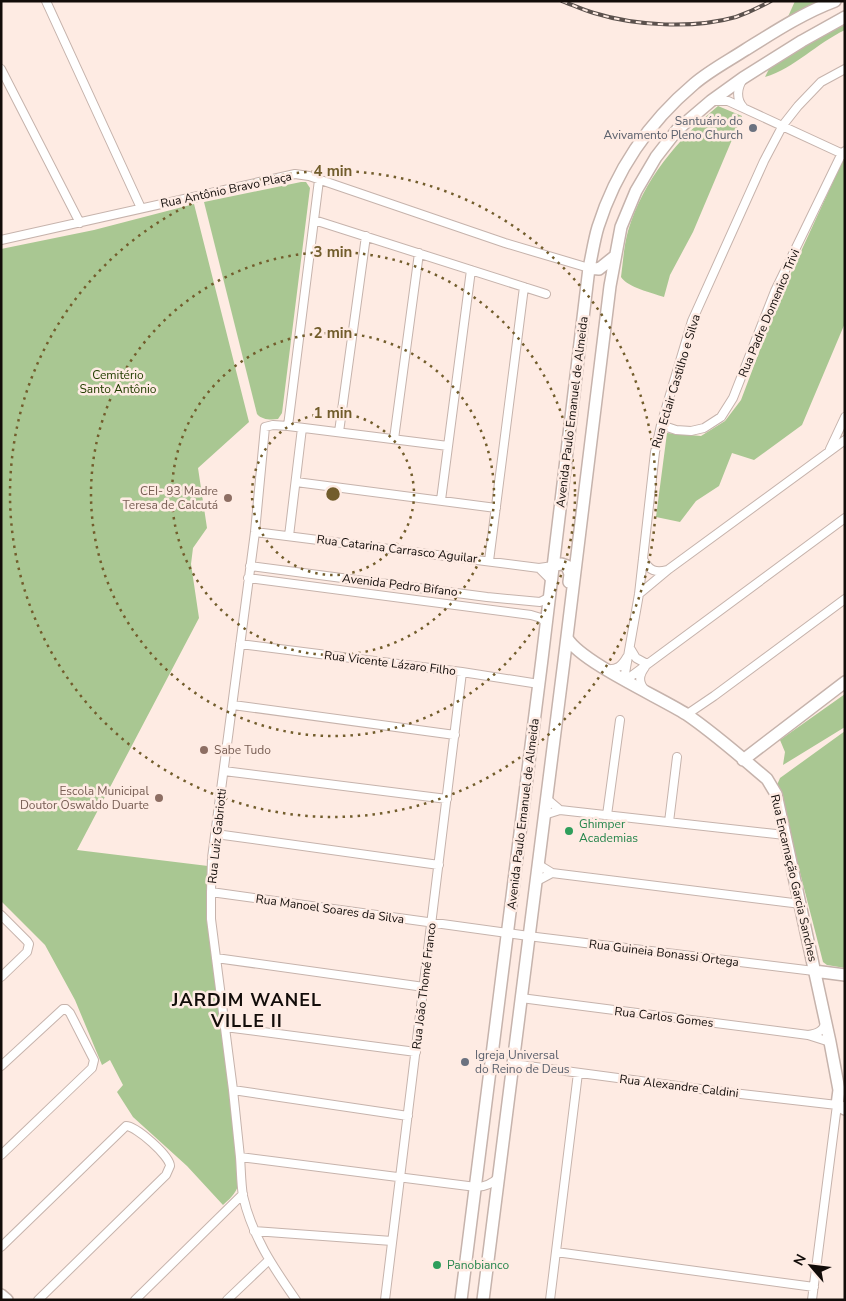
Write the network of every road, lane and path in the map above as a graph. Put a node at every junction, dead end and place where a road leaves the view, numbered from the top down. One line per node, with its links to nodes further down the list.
1 (46, 1): 12 (street)
2 (835, 1): 19 (main road, Avenida Paulo Emanuel de Almeida)
3 (845, 17): 6 (main road, Avenida Paulo Emanuel de Almeida)
4 (1, 69): 14 (street)
5 (845, 69): 9 (street, Rua Eclair Castilho e Silva)
6 (743, 78): 7 (main road, Avenida Paulo Emanuel de Almeida); 8 (street)
7 (711, 101): 8 (street); 18 (main road, Avenida Paulo Emanuel de Almeida)
8 (745, 109): 9 (street)
9 (783, 126): 10 (street); 24 (street, Rua Eclair Castilho e Silva)
10 (844, 153): 24 (street, Rua Padre Domenico Trivi)
11 (319, 180): 12 (street, Rua Antônio Bravo Plaça); 13 (street); 19 (street, Rua Antônio Bravo Plaça)
12 (141, 208): 14 (street, Rua Antônio Bravo Plaça)
13 (314, 220): 15 (street); 25 (street)
14 (80, 223): 16 (street, Rua Antônio Bravo Plaça)
15 (366, 236): 17 (street); 28 (street)
16 (1, 240)
17 (419, 253): 20 (street); 29 (street)
18 (614, 257): 19 (main road); 56 (main road, Avenida Paulo Emanuel de Almeida)
19 (589, 268): 42 (main road, Avenida Paulo Emanuel de Almeida)
20 (471, 270): 21 (street); 31 (street)
21 (524, 287): 22 (street); 35 (street)
22 (546, 294)
23 (845, 417): 27 (street)
24 (660, 424): 39 (street, Rua Eclair Castilho e Silva)
25 (288, 426): 26 (street); 37 (street, Rua Luiz Gabriotti)
26 (302, 428): 28 (street); 33 (street)
27 (840, 429): 30 (street); 32 (street)
28 (339, 432): 29 (street)
29 (394, 439): 31 (street)
30 (843, 445): 32 (street)
31 (448, 446): 34 (street)
32 (828, 452): 44 (street)
33 (296, 482): 34 (street); 38 (street)
34 (441, 500): 35 (street)
35 (496, 508): 40 (street)
36 (845, 518): 62 (street)
37 (255, 532): 38 (street, Rua Catarina Carrasco Aguilar); 41 (street, Rua Luiz Gabriotti)
38 (289, 536): 40 (street, Rua Catarina Carrasco Aguilar)
39 (643, 559): 45 (street); 46 (street, Rua Eclair Castilho e Silva)
40 (489, 561): 43 (street, Rua Catarina Carrasco Aguilar)
41 (250, 566): 47 (street, Rua Luiz Gabriotti); 51 (street, Avenida Pedro Bifano)
42 (553, 566): 43 (street, Rua Catarina Carrasco Aguilar); 48 (main road, Avenida Paulo Emanuel de Almeida); 56 (main road)
43 (538, 568): 48 (street)
44 (669, 569): 45 (street); 49 (street)
45 (657, 572): 46 (street)
46 (641, 577): 49 (street); 50 (street, Rua Eclair Castilho e Silva)
47 (248, 578): 54 (street, Avenida Pedro Bifano); 58 (street, Rua Luiz Gabriotti)
48 (551, 580): 52 (main road, Avenida Paulo Emanuel de Almeida)
49 (651, 585): 50 (street)
50 (639, 594): 59 (street, Rua Eclair Castilho e Silva)
51 (488, 597): 52 (street, Avenida Pedro Bifano); 54 (street)
52 (550, 597): 55 (main road, Avenida Paulo Emanuel de Almeida)
53 (845, 599): 69 (street)
54 (486, 609): 55 (street, Avenida Pedro Bifano)
55 (546, 623): 67 (main road, Avenida Paulo Emanuel de Almeida)
56 (568, 623): 57 (main road, Avenida Paulo Emanuel de Almeida)
57 (567, 638): 60 (main road, Rua Encarnação Garcia Sanches); 61 (main road, Avenida Paulo Emanuel de Almeida)
58 (240, 644): 64 (street, Rua Vicente Lázaro Filho); 70 (street, Rua Luiz Gabriotti)
59 (630, 648): 62 (street); 63 (street, Rua Eclair Castilho e Silva); 65 (street, Rua Eclair Castilho e Silva)
60 (586, 656): 61 (main road); 63 (main road, Rua Encarnação Garcia Sanches)
61 (564, 664): 82 (main road, Avenida Paulo Emanuel de Almeida)
62 (648, 664): 65 (street); 68 (street)
63 (607, 669): 65 (main road, Rua Encarnação Garcia Sanches)
64 (462, 672): 67 (street, Rua Vicente Lázaro Filho); 75 (street, Rua João Thomé Franco)
65 (625, 679): 68 (main road, Rua Encarnação Garcia Sanches)
66 (845, 682): 76 (main road)
67 (539, 684): 97 (main road, Avenida Paulo Emanuel de Almeida)
68 (646, 692): 72 (main road, Rua Encarnação Garcia Sanches)
69 (714, 696): 71 (street); 72 (street)
70 (232, 705): 75 (street); 79 (street, Rua Luiz Gabriotti)
71 (700, 710): 72 (street); 74 (street)
72 (690, 717): 74 (main road, Rua Encarnação Garcia Sanches)
73 (620, 720): 85 (street)
74 (703, 728): 78 (main road, Rua Encarnação Garcia Sanches)
75 (455, 735): 81 (street, Rua João Thomé Franco)
76 (761, 745): 78 (main road); 80 (main road)
77 (677, 757): 86 (street)
78 (743, 760): 80 (main road, Rua Encarnação Garcia Sanches)
79 (224, 771): 81 (street); 87 (street, Rua Luiz Gabriotti)
80 (767, 779): 88 (main road, Rua Encarnação Garcia Sanches)
81 (447, 799): 89 (street, Rua João Thomé Franco)
82 (547, 799): 83 (street); 84 (main road, Avenida Paulo Emanuel de Almeida)
83 (560, 810): 84 (street); 85 (street)
84 (544, 815): 90 (main road, Avenida Paulo Emanuel de Almeida)
85 (607, 815): 86 (street)
86 (669, 822): 88 (street)
87 (216, 834): 89 (street); 93 (street, Rua Luiz Gabriotti)
88 (785, 835): 94 (main road, Rua Encarnação Garcia Sanches)
89 (439, 865): 96 (street, Rua João Thomé Franco)
90 (539, 865): 91 (street); 92 (main road, Avenida Paulo Emanuel de Almeida)
91 (552, 873): 92 (street); 94 (street)
92 (537, 881): 98 (main road, Avenida Paulo Emanuel de Almeida)
93 (211, 892): 96 (street, Rua Manoel Soares da Silva); 100 (street, Rua Luiz Gabriotti)
94 (801, 904): 99 (main road, Rua Encarnação Garcia Sanches)
95 (1, 915): 104 (street)
96 (431, 923): 97 (street, Rua Manoel Soares da Silva); 105 (street, Rua João Thomé Franco)
97 (508, 933): 98 (street); 123 (main road, Avenida Paulo Emanuel de Almeida)
98 (530, 936): 101 (street, Rua Guineia Bonassi Ortega); 107 (main road, Avenida Paulo Emanuel de Almeida)
99 (810, 950): 101 (street); 102 (main road, Rua Encarnação Garcia Sanches)
100 (216, 958): 105 (street); 109 (street, Rua Luiz Gabriotti)
101 (798, 969): 102 (street, Rua Guineia Bonassi Ortega)
102 (814, 971): 103 (main road, Rua Guineia Bonassi Ortega); 106 (main road, Rua Encarnação Garcia Sanches)
103 (842, 975): 106 (main road, Rua Guineia Bonassi Ortega)
104 (1, 977)
105 (424, 987): 112 (street, Rua João Thomé Franco)
106 (818, 990): 108 (main road, Rua Encarnação Garcia Sanches)
107 (521, 998): 110 (street, Rua Carlos Gomes); 113 (main road, Avenida Paulo Emanuel de Almeida)
108 (826, 1021): 110 (street); 111 (main road, Rua Encarnação Garcia Sanches)
109 (225, 1026): 112 (street); 116 (street, Rua Luiz Gabriotti)
110 (808, 1035): 111 (street, Rua Carlos Gomes)
111 (830, 1042): 117 (main road, Rua Encarnação Garcia Sanches)
112 (416, 1052): 118 (street, Rua João Thomé Franco)
113 (513, 1064): 115 (street, Rua Alexandre Caldini); 122 (main road, Avenida Paulo Emanuel de Almeida)
114 (1, 1066): 119 (street)
115 (578, 1073): 117 (street, Rua Alexandre Caldini); 128 (street)
116 (233, 1090): 118 (street); 120 (street, Rua Luiz Gabriotti)
117 (841, 1107): 130 (street)
118 (408, 1116): 121 (street, Rua João Thomé Franco)
119 (1, 1155)
120 (240, 1157): 121 (street); 124 (street, Rua Luiz Gabriotti)
121 (400, 1177): 123 (street); 126 (street, Rua João Thomé Franco)
122 (499, 1178): 123 (street); 139 (main road, Avenida Paulo Emanuel de Almeida)
123 (476, 1187): 138 (main road, Avenida Paulo Emanuel de Almeida)
124 (243, 1194): 125 (street, Rua Luiz Gabriotti); 134 (street)
125 (254, 1231): 126 (street); 129 (street, Rua Luiz Gabriotti)
126 (392, 1242): 137 (street, Rua João Thomé Franco)
127 (1, 1248): 133 (street)
128 (556, 1252): 130 (street); 140 (street)
129 (269, 1260): 135 (street); 136 (street, Rua Luiz Gabriotti)
130 (814, 1287): 141 (street)
131 (1, 1295): 132 (main road)
132 (7, 1300)
133 (38, 1300)
134 (135, 1300)
135 (227, 1300)
136 (296, 1300)
137 (385, 1300)
138 (462, 1300)
139 (483, 1300)
140 (550, 1300)
141 (812, 1300)

